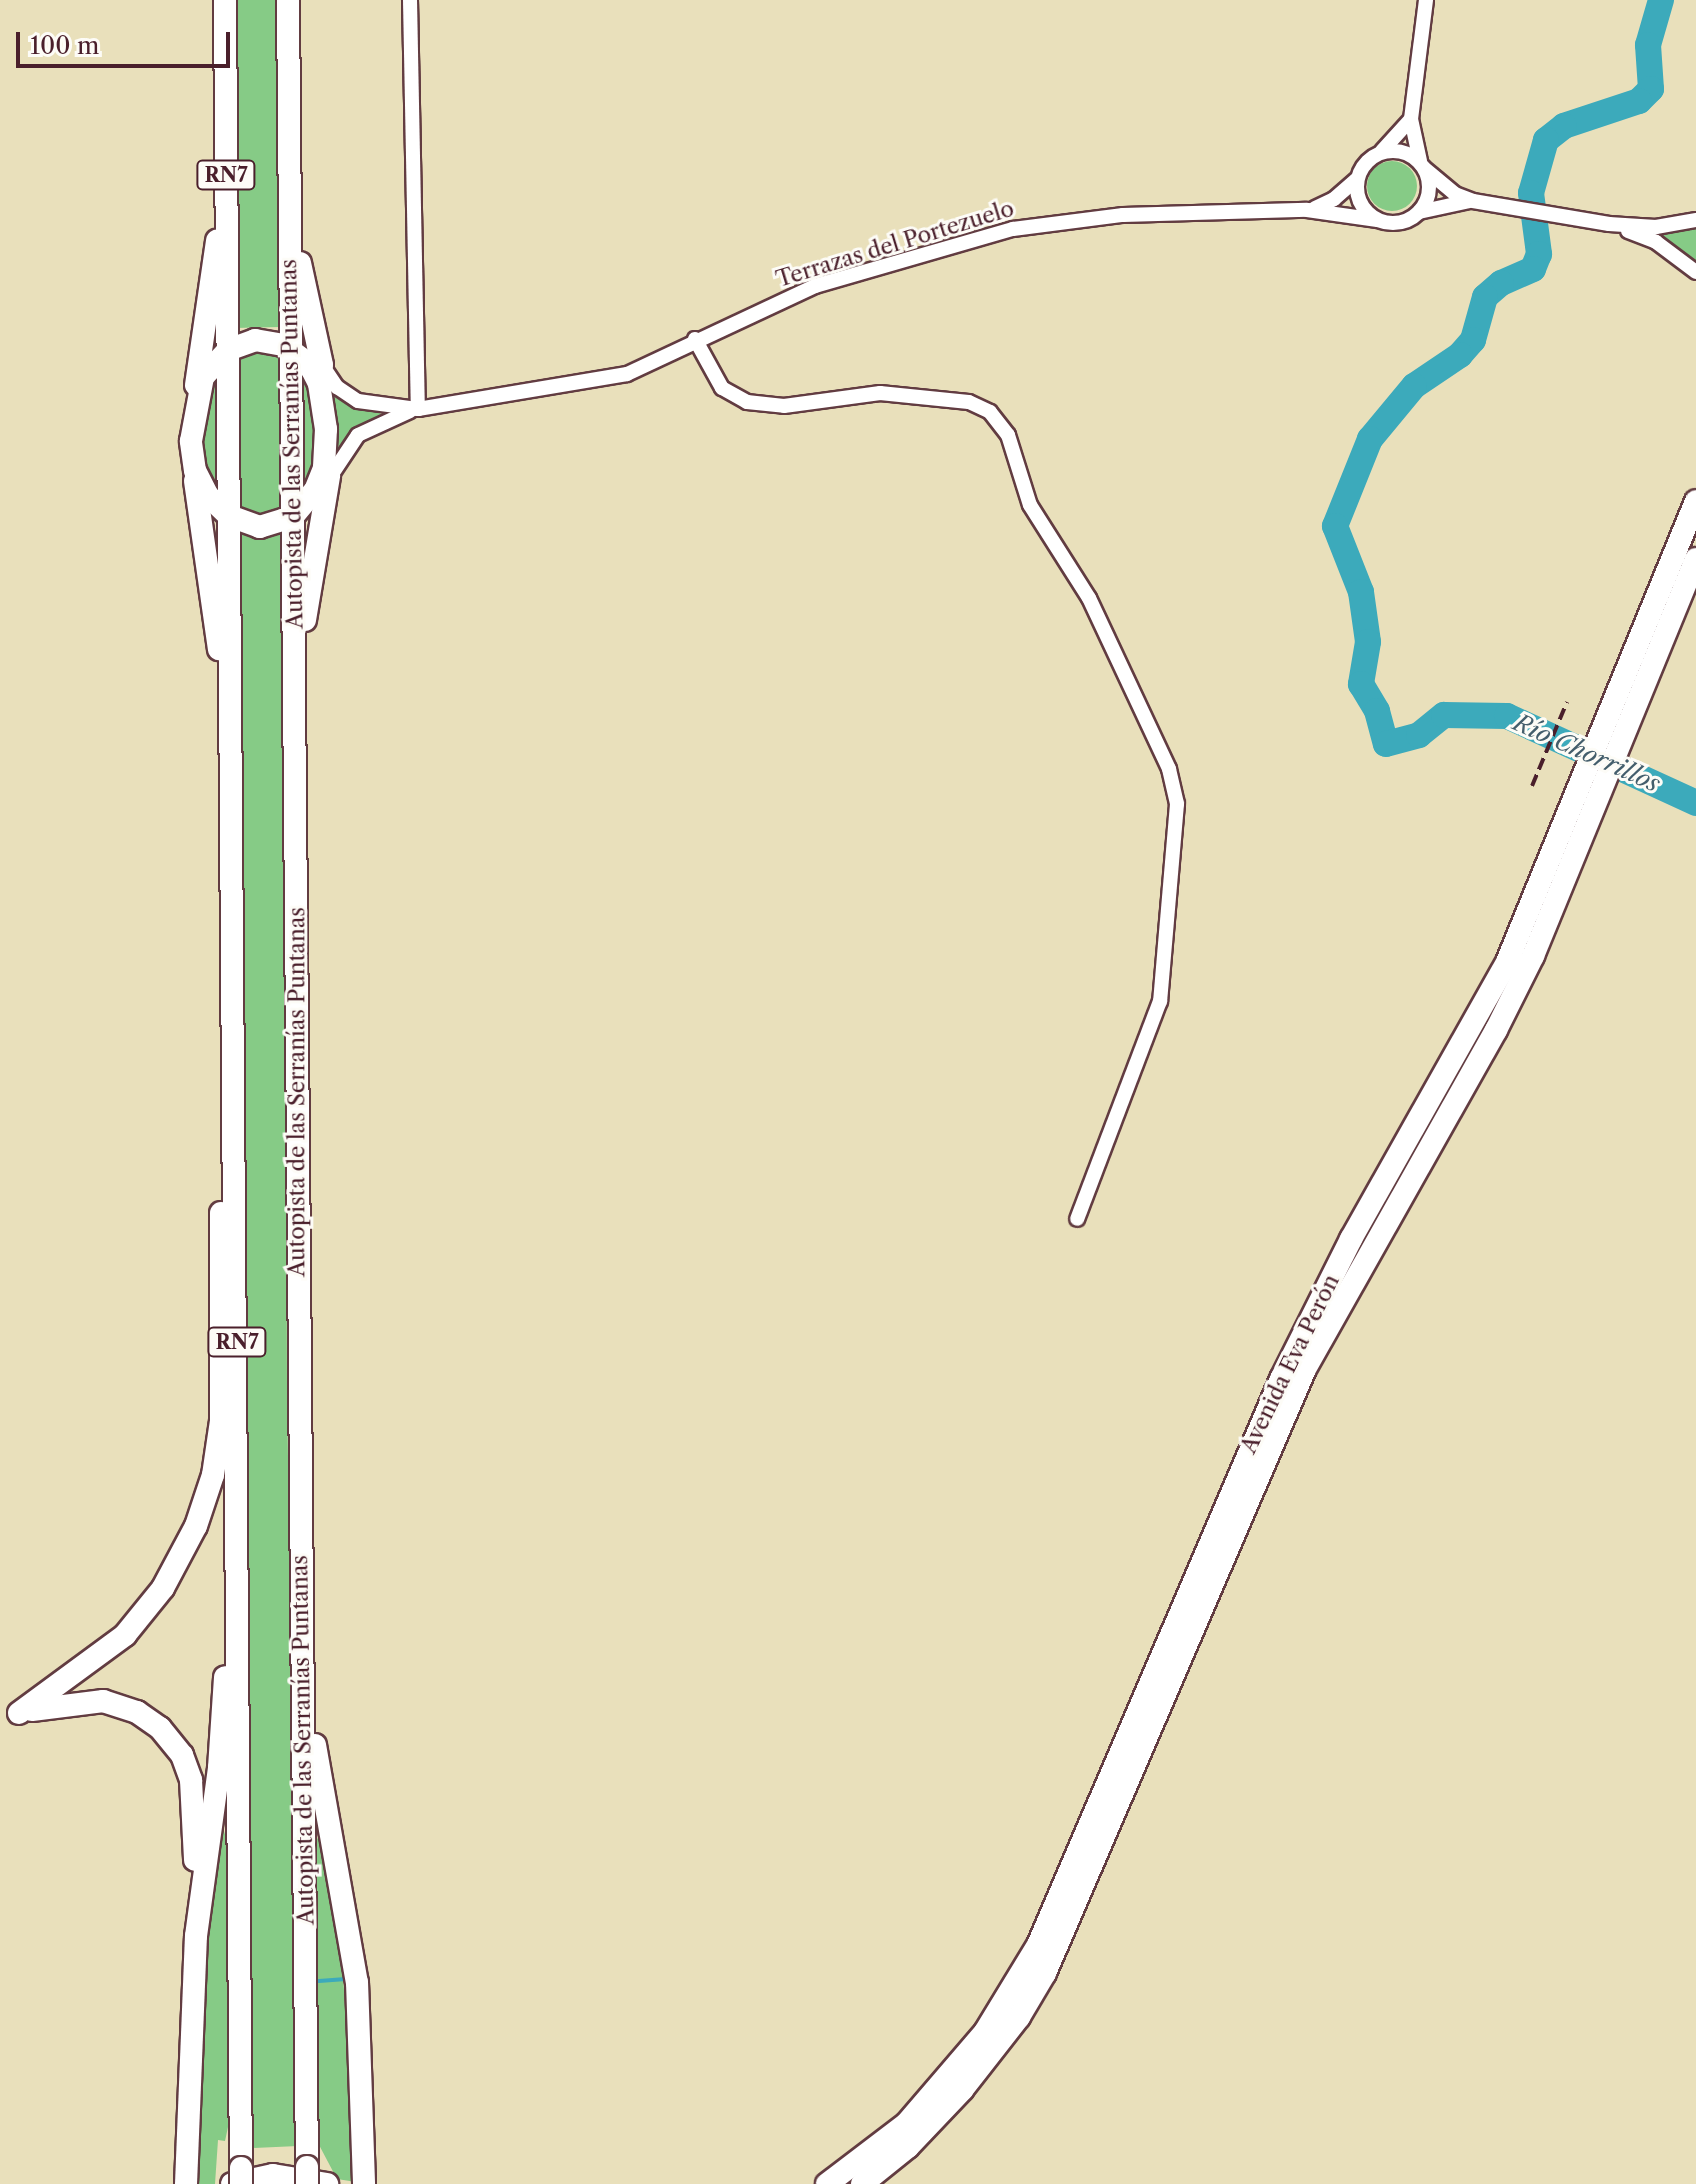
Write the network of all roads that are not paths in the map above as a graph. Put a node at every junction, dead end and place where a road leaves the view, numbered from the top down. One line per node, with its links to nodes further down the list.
1 (225, 0): 9 (main road, RN7)
2 (288, 0): 10 (main road, Autopista de las Serranías Puntanas / RN7)
3 (410, 0): 23 (street)
4 (1426, 0): 5 (street)
5 (1411, 119): 6 (street, Terrazas del Portezuelo); 7 (street)
6 (1381, 152): 7 (street, Terrazas del Portezuelo); 8 (street, Terrazas del Portezuelo)
7 (1423, 166): 11 (street, Terrazas del Portezuelo); 13 (street)
8 (1357, 179): 12 (street, Terrazas del Portezuelo); 14 (street)
9 (226, 180): 20 (main road, RN7); 22 (main road)
10 (288, 194): 19 (main road, Autopista de las Serranías Puntanas / RN7); 21 (main road)
11 (1473, 201): 13 (street, Terrazas del Portezuelo); 16 (street, Terrazas del Portezuelo)
12 (1307, 210): 14 (street, Terrazas del Portezuelo); 18 (street, Terrazas del Portezuelo)
13 (1419, 212): 14 (street, Terrazas del Portezuelo)
14 (1377, 220)
15 (1696, 220): 16 (street, Terrazas del Portezuelo)
16 (1609, 224): 17 (street, Terrazas del Portezuelo)
17 (1696, 272)
18 (695, 339): 23 (street, Terrazas del Portezuelo); 35 (street)
19 (291, 349): 20 (main road); 21 (main road); 28 (main road, Autopista de las Serranías Puntanas / RN7)
20 (228, 350): 22 (main road); 27 (main road, RN7)
21 (317, 367): 23 (street, Terrazas del Portezuelo); 25 (main road)
22 (193, 408): 24 (main road)
23 (416, 409): 25 (street, Terrazas del Portezuelo)
24 (192, 456): 27 (main road); 32 (main road)
25 (326, 476): 28 (main road); 30 (main road)
26 (1696, 501): 31 (main road, Avenida Eva Perón)
27 (229, 516): 28 (main road); 32 (main road, RN7)
28 (292, 517): 30 (main road, Autopista de las Serranías Puntanas / RN7)
29 (1696, 559): 31 (main road, Avenida Eva Perón)
30 (295, 692): 36 (main road, Autopista de las Serranías Puntanas / RN7)
31 (1625, 708): 33 (main road, Avenida Eva Perón)
32 (231, 714): 34 (main road, RN7)
33 (1580, 812): 44 (main road, Avenida Eva Perón); 45 (main road, Avenida Eva Perón)
34 (234, 1012): 37 (main road, RN7); 38 (main road)
35 (1077, 1219)
36 (299, 1448): 39 (main road, Autopista de las Serranías Puntanas / RN7); 43 (main road)
37 (238, 1469): 38 (main road); 40 (main road, RN7)
38 (196, 1936): 41 (main road)
39 (307, 2175)
40 (238, 2179): 42 (main road)
41 (186, 2184)
42 (327, 2184)
43 (364, 2184)
44 (827, 2184)
45 (862, 2184)

